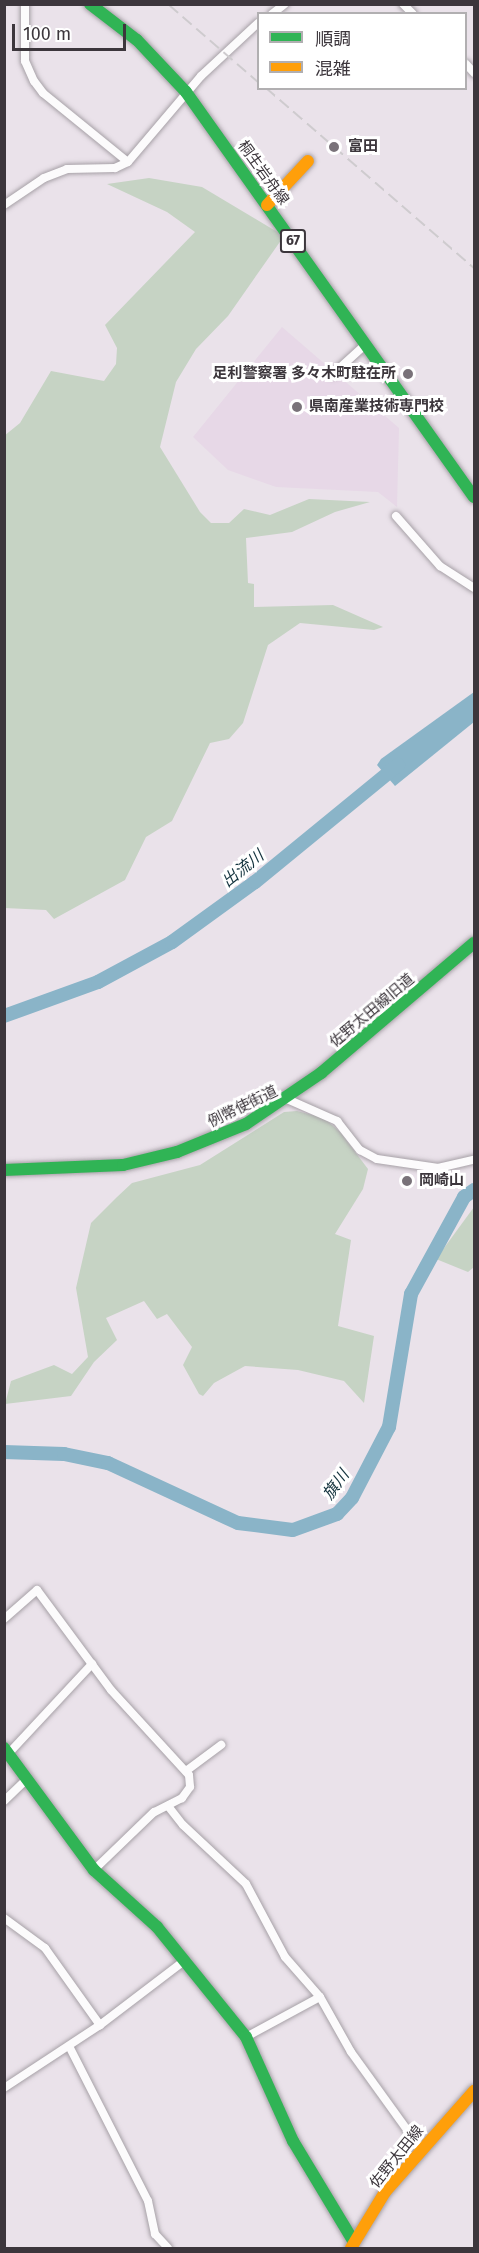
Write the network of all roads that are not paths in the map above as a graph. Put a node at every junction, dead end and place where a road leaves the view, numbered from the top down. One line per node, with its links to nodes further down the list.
1 (25, 4): 6 (street)
2 (90, 4): 4 (street, 桐生岩舟線 / 67)
3 (257, 24): 4 (street)
4 (186, 92): 6 (street); 7 (street, 桐生岩舟線 / 67)
5 (308, 160): 7 (street)
6 (128, 162): 8 (street)
7 (267, 205): 9 (street, 桐生岩舟線 / 67)
8 (4, 206)
9 (366, 344): 10 (street); 11 (street, 桐生岩舟線 / 67)
10 (333, 374)
11 (474, 497)
12 (396, 516): 13 (street)
13 (474, 588)
14 (474, 943): 15 (street, 佐野太田線旧道)
15 (287, 1099): 16 (street, 例幣使街道); 17 (street, 例幣使街道)
16 (474, 1160)
17 (4, 1170)
18 (4, 1619): 19 (street)
19 (92, 1664): 21 (street); 22 (street)
20 (221, 1745): 22 (street)
21 (7, 1750): 23 (street)
22 (186, 1771): 25 (street)
23 (27, 1779): 24 (street); 26 (street)
24 (4, 1801)
25 (168, 1806): 26 (street); 29 (street)
26 (94, 1870): 28 (street)
27 (4, 1918): 30 (street)
28 (184, 1962): 30 (street); 31 (street)
29 (320, 1997): 31 (street); 35 (street)
30 (100, 2025): 32 (street)
31 (246, 2037): 36 (street)
32 (69, 2046): 33 (street); 37 (street)
33 (4, 2088)
34 (474, 2091): 35 (street, 佐野太田線)
35 (421, 2149): 36 (street, 佐野太田線)
36 (352, 2246)
37 (168, 2248)

